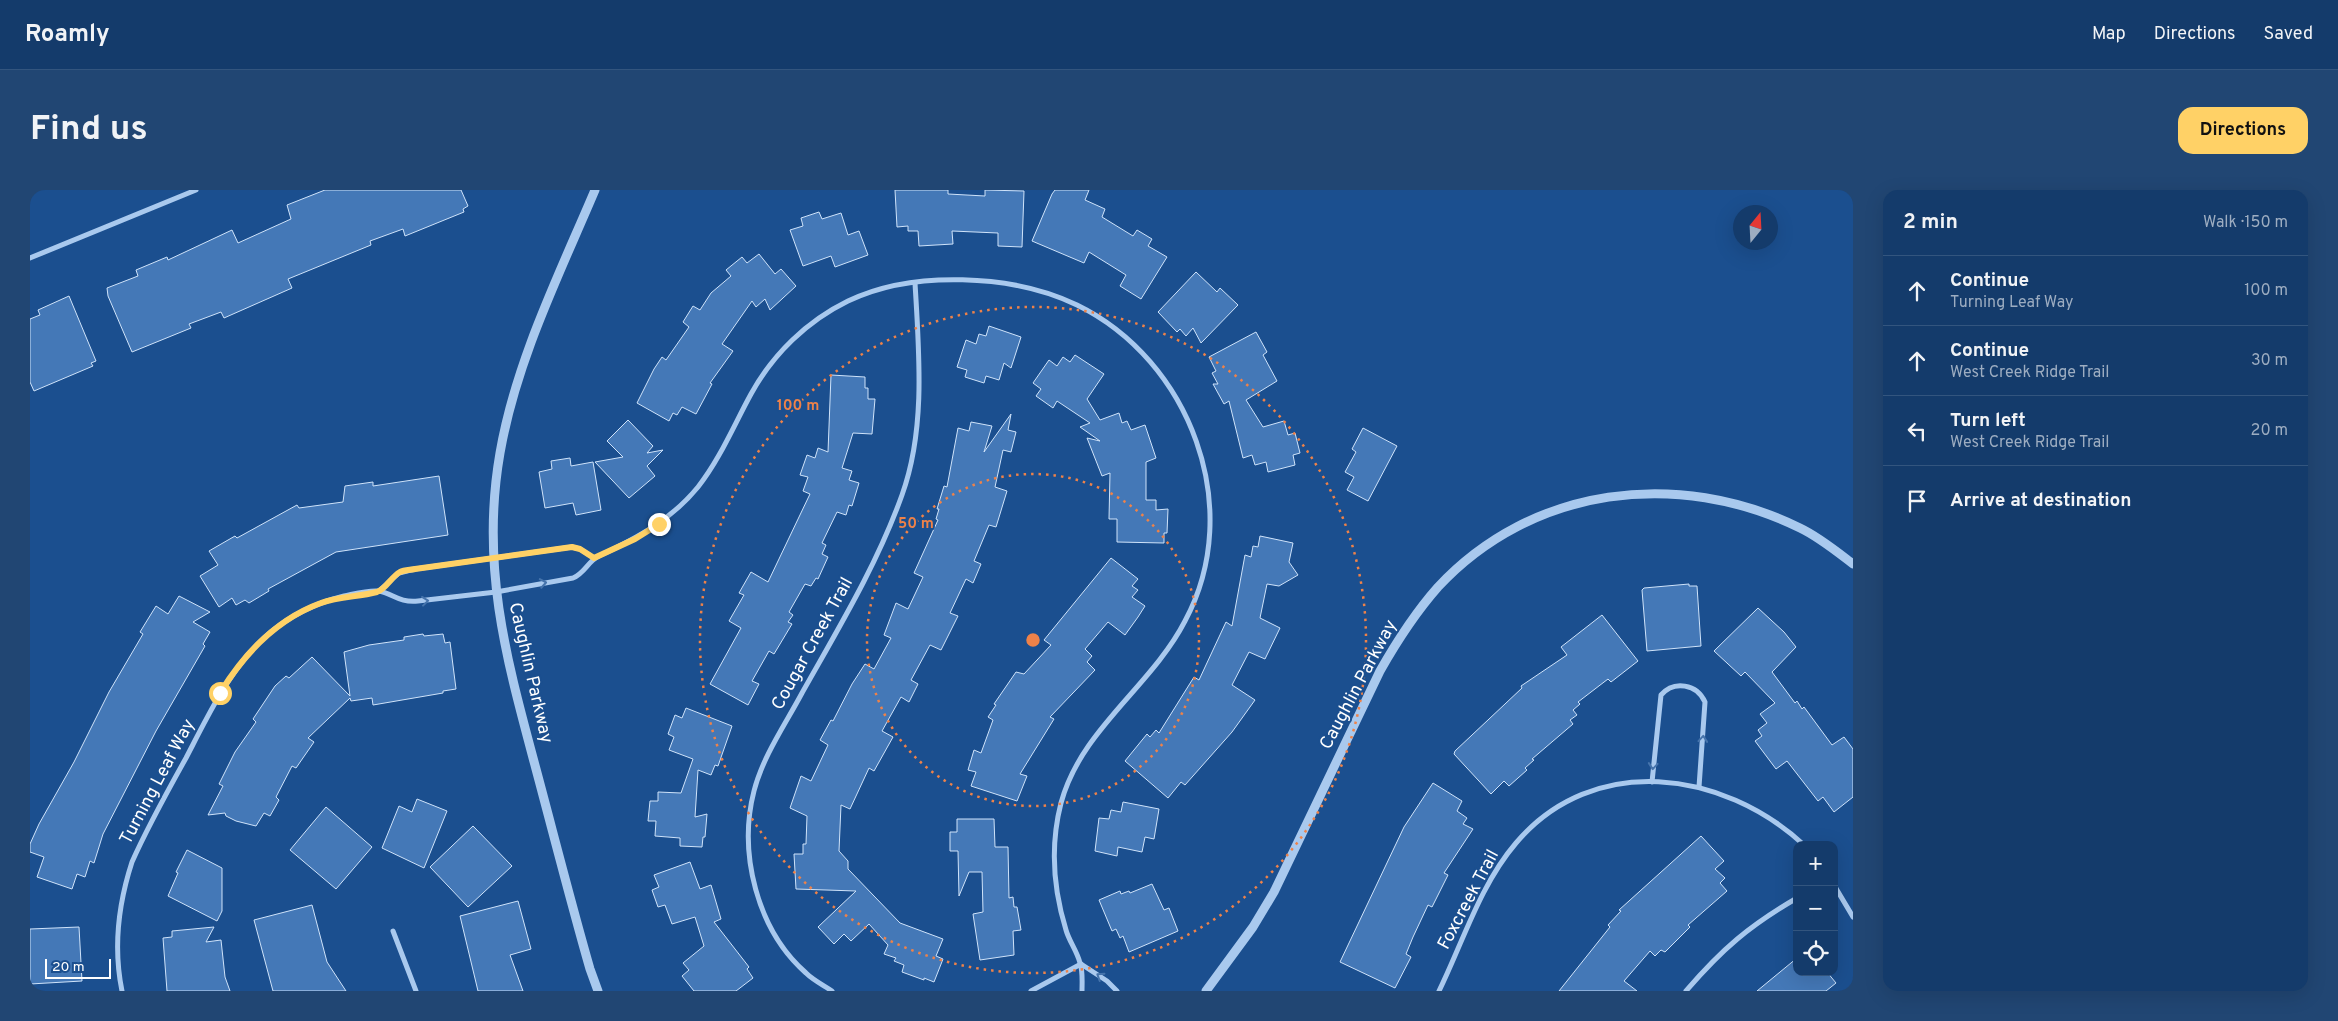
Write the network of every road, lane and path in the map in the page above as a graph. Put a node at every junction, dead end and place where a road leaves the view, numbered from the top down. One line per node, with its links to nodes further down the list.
1 (196, 190): 3 (street)
2 (595, 190): 5 (street, Caughlin Parkway)
3 (30, 258)
4 (915, 283): 6 (street); 17 (street); 21 (street, Cougar Creek Trail)
5 (493, 558): 6 (street); 8 (street); 9 (street, Caughlin Parkway)
6 (594, 558): 9 (street, one-way to 6)
7 (1853, 564): 25 (street, Caughlin Parkway)
8 (379, 591): 9 (street, one-way to 9); 18 (street, Turning Leaf Way)
9 (496, 592): 20 (street, Caughlin Parkway)
10 (1652, 782): 11 (street, Foxcreek Trail); 11 (street, one-way to 10); 26 (street, Foxcreek Trail)
11 (1699, 787): 12 (street, Foxcreek Trail)
12 (1799, 841)
13 (1835, 886): 15 (street)
14 (1793, 900): 27 (street)
15 (1853, 917)
16 (393, 931): 19 (street)
17 (1081, 964): 22 (street); 23 (street); 24 (street, one-way to 17)
18 (122, 991)
19 (416, 991)
20 (598, 991)
21 (832, 991)
22 (1031, 991)
23 (1082, 991)
24 (1117, 991)
25 (1206, 991)
26 (1439, 991)
27 (1686, 991)

